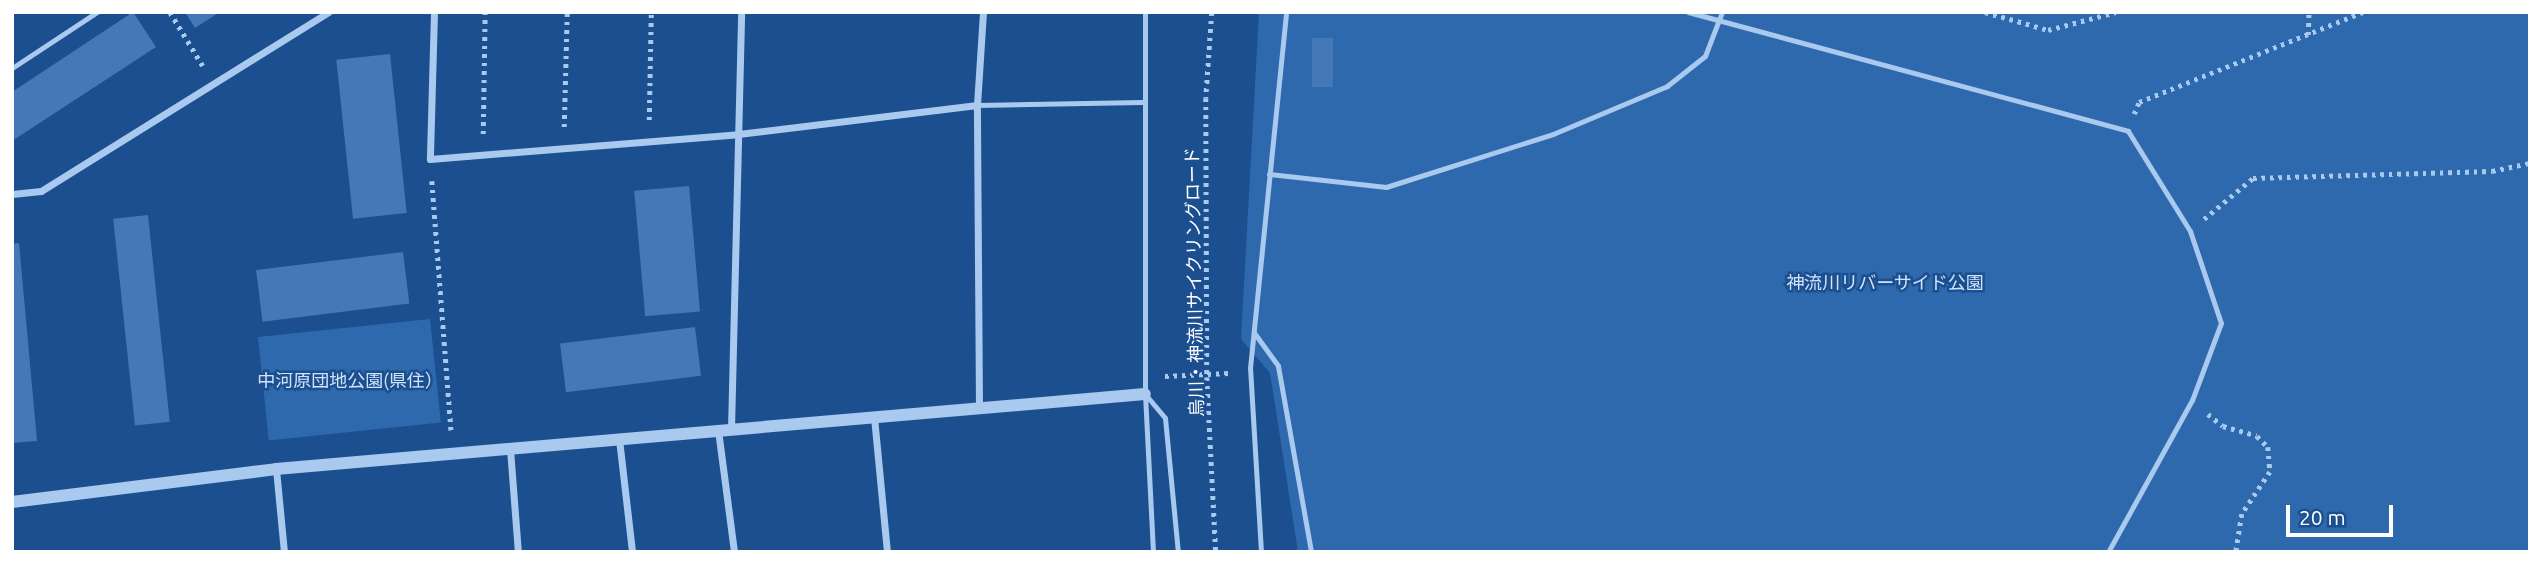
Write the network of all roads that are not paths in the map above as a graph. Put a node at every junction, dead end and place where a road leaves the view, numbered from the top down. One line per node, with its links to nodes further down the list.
1 (97, 12): 11 (lane)
2 (329, 12): 16 (street)
3 (434, 12): 14 (street)
4 (741, 12): 14 (street)
5 (983, 12): 13 (street)
6 (1144, 12): 12 (lane)
7 (1286, 12): 15 (lane)
8 (1688, 12): 10 (lane)
9 (1722, 12): 10 (lane)
10 (1720, 20): 15 (lane); 35 (lane)
11 (12, 68)
12 (1142, 102): 13 (lane); 18 (lane)
13 (977, 105): 14 (street); 19 (street)
14 (738, 134): 21 (street)
15 (1269, 174): 17 (lane)
16 (12, 194)
17 (1255, 334): 33 (lane); 34 (lane)
18 (1145, 394): 19 (street); 31 (lane); 32 (lane)
19 (979, 407): 20 (street)
20 (874, 416): 21 (street); 30 (street)
21 (724, 430): 22 (street); 29 (street)
22 (619, 439): 23 (street); 28 (street)
23 (510, 449): 24 (street); 27 (street)
24 (276, 469): 25 (street); 26 (street)
25 (12, 502)
26 (284, 552)
27 (518, 552)
28 (632, 552)
29 (734, 552)
30 (887, 552)
31 (1153, 552)
32 (1178, 552)
33 (1261, 552)
34 (1311, 552)
35 (2108, 552)

